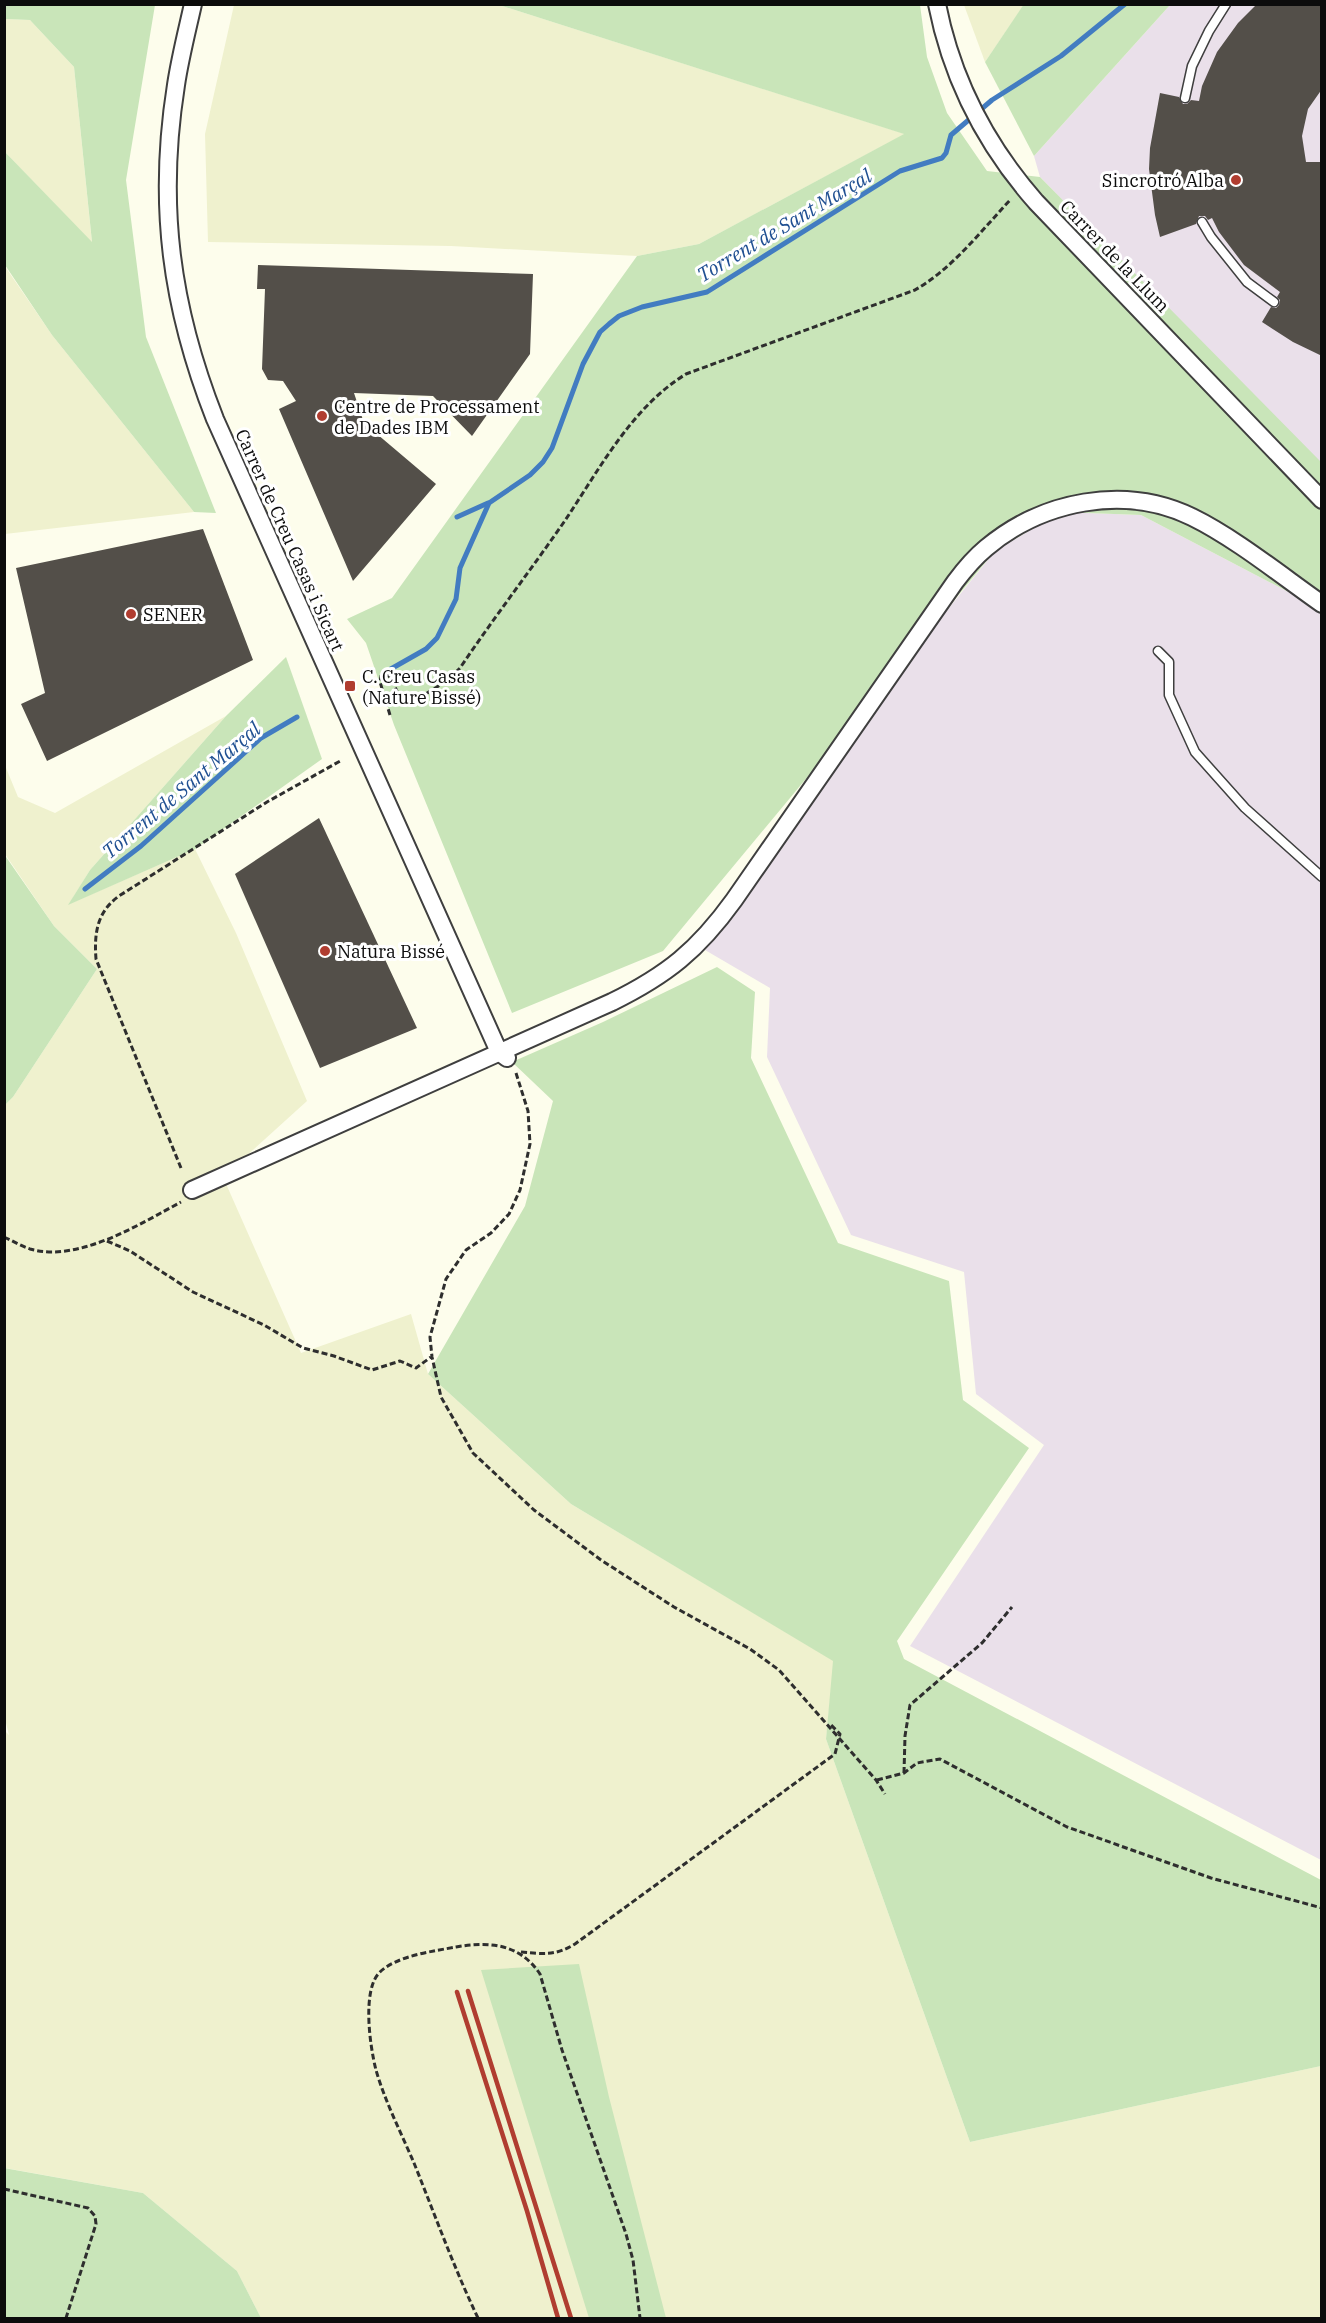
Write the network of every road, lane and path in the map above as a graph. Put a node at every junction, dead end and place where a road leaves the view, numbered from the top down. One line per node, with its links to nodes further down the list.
1 (193, 4): 14 (street, Carrer de Creu Casas i Sicart)
2 (937, 4): 8 (street, Carrer de la Llum)
3 (1226, 4): 4 (lane)
4 (1185, 98)
5 (1016, 194): 11 (path)
6 (1202, 222): 7 (lane)
7 (1274, 302)
8 (1322, 500)
9 (1322, 604): 14 (street)
10 (1158, 651): 13 (lane)
11 (390, 715)
12 (342, 760): 15 (path)
13 (1322, 877)
14 (504, 1055): 16 (street); 19 (path)
15 (182, 1168)
16 (192, 1190): 18 (path)
17 (4, 1237): 18 (path)
18 (106, 1241): 19 (path)
19 (432, 1357): 21 (path)
20 (1012, 1607): 22 (path)
21 (839, 1737): 23 (path); 26 (path)
22 (904, 1773): 23 (path); 25 (path)
23 (876, 1780): 24 (path)
24 (885, 1794)
25 (1322, 1908)
26 (520, 1952): 29 (path); 30 (path)
27 (4, 2189): 28 (path)
28 (66, 2319)
29 (478, 2319)
30 (640, 2319)

